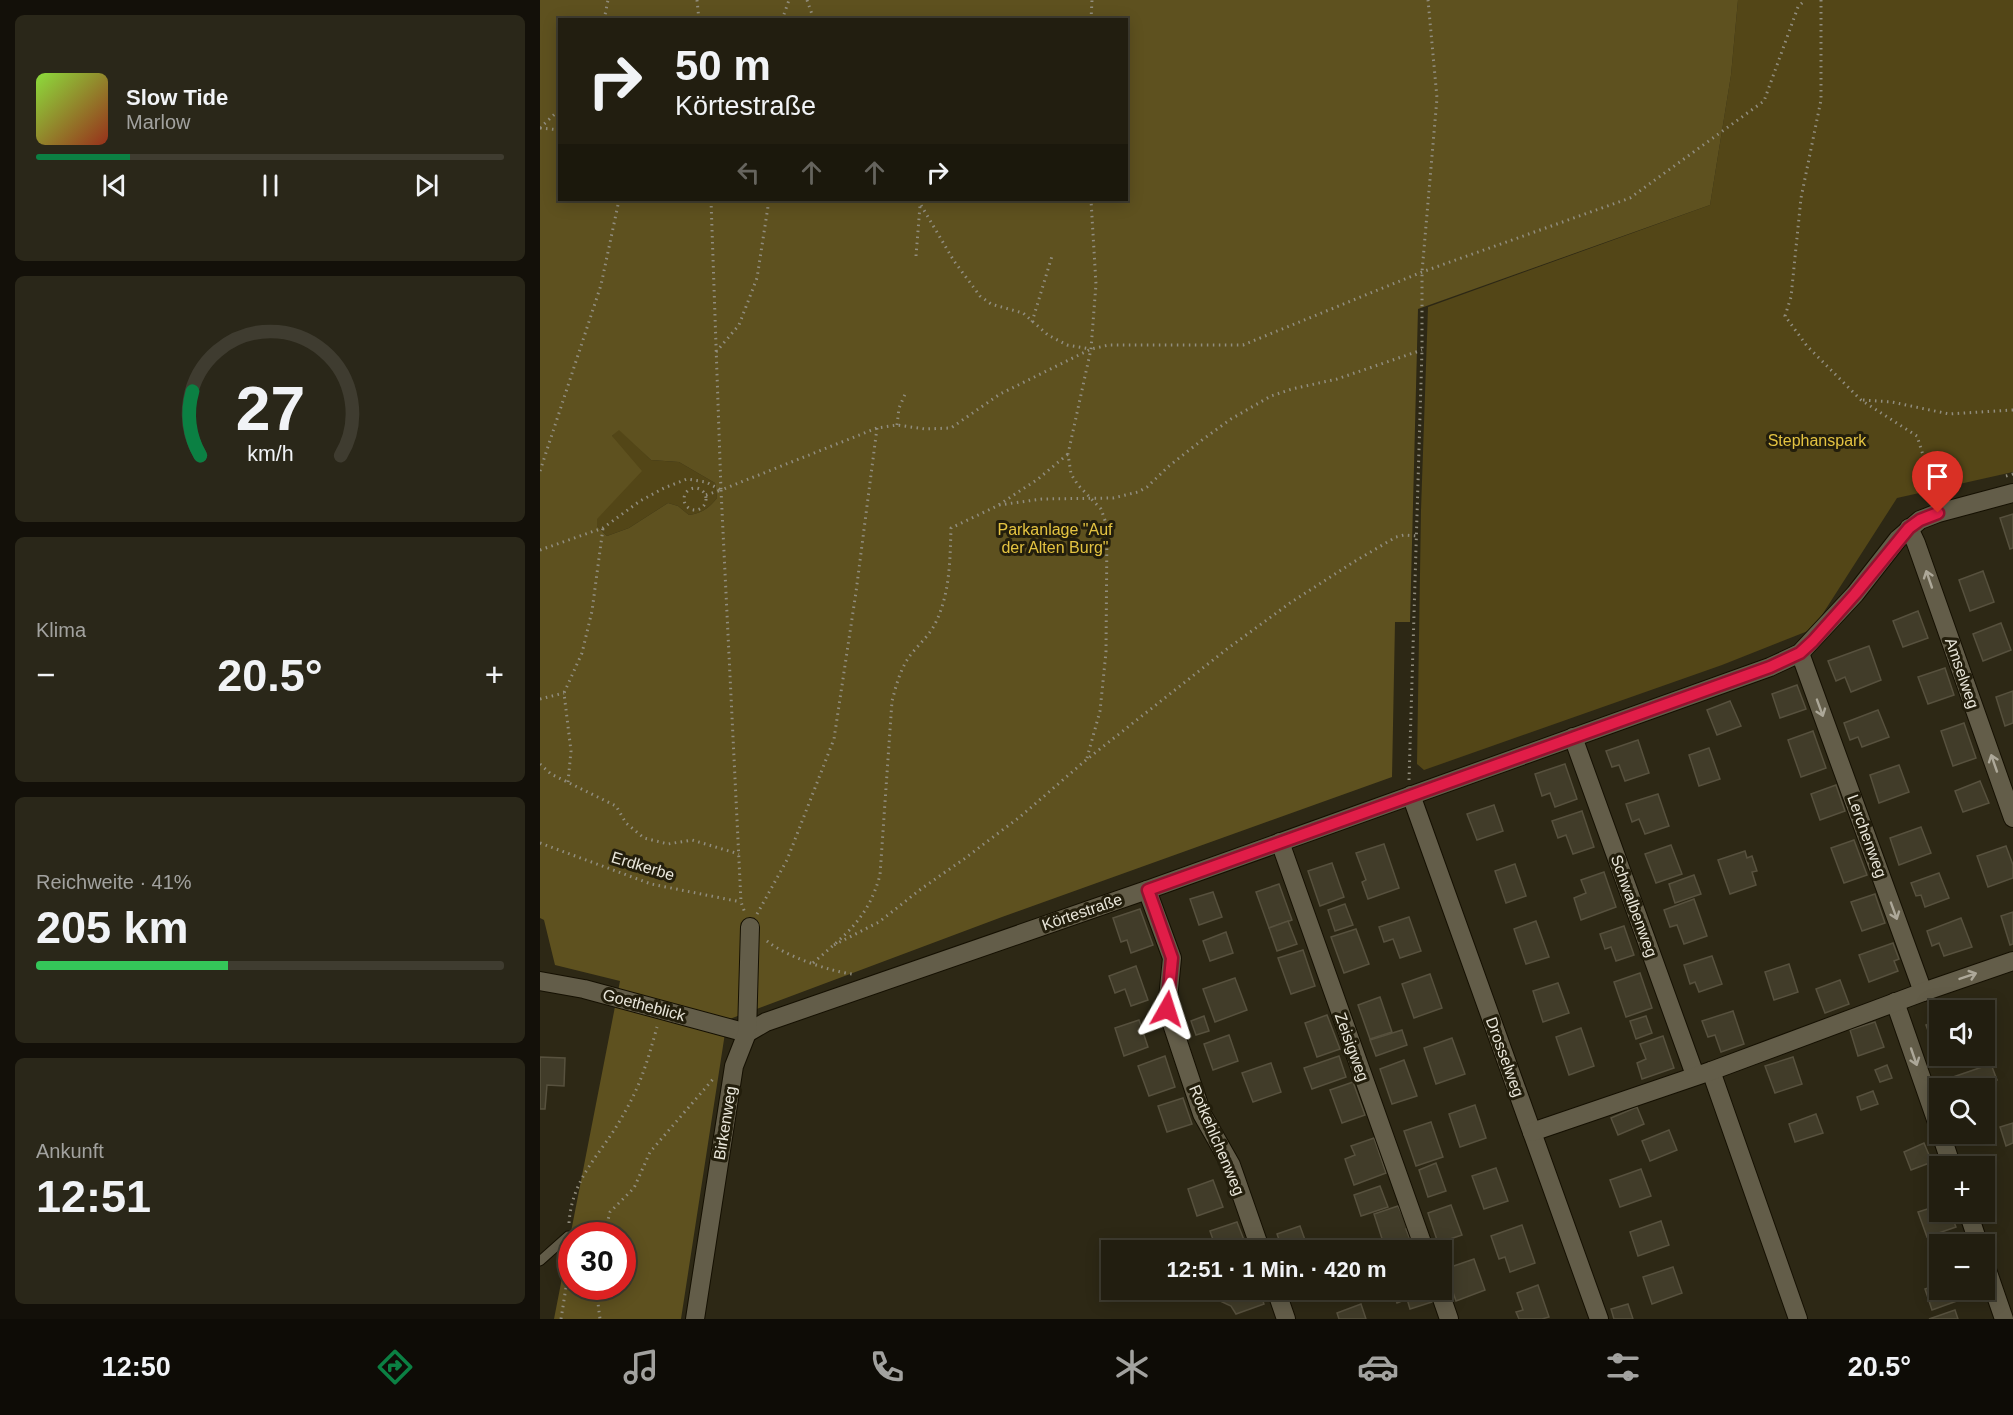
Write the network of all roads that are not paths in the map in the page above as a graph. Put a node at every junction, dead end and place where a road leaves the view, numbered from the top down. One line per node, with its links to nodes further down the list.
1 (2013, 493): 2 (street, Körtestraße)
2 (1909, 528): 3 (street, Körtestraße); 6 (street, Amselweg, one-way to 2)
3 (1800, 653): 4 (street, Körtestraße); 12 (street, Lerchenweg, one-way to 12)
4 (1573, 737): 5 (street, Körtestraße); 15 (street, Schwalbenweg)
5 (1411, 795): 7 (street, Körtestraße); 17 (street, Drosselweg)
6 (2013, 818)
7 (1280, 842): 8 (street, Körtestraße); 19 (street, Zeisigweg)
8 (1148, 890): 14 (street, Körtestraße); 18 (street, Rotkehlchenweg)
9 (750, 927): 14 (street, Birkenweg)
10 (2013, 961): 12 (street, one-way to 10)
11 (540, 981): 14 (street, Goetheblick)
12 (1923, 992): 13 (street)
13 (1895, 1002): 15 (street); 16 (street, one-way to 16)
14 (747, 1033): 25 (street, Birkenweg)
15 (1703, 1073): 17 (street); 29 (street, Schwalbenweg)
16 (1929, 1100)
17 (1532, 1132): 28 (street, Drosselweg)
18 (1258, 1240)
19 (1421, 1240)
20 (558, 1245): 21 (lane)
21 (540, 1261)
22 (1995, 1293): 30 (street)
23 (1279, 1300): 26 (street)
24 (1442, 1300): 27 (street)
25 (694, 1319)
26 (1286, 1319)
27 (1449, 1319)
28 (1599, 1319)
29 (1798, 1319)
30 (2004, 1319)

